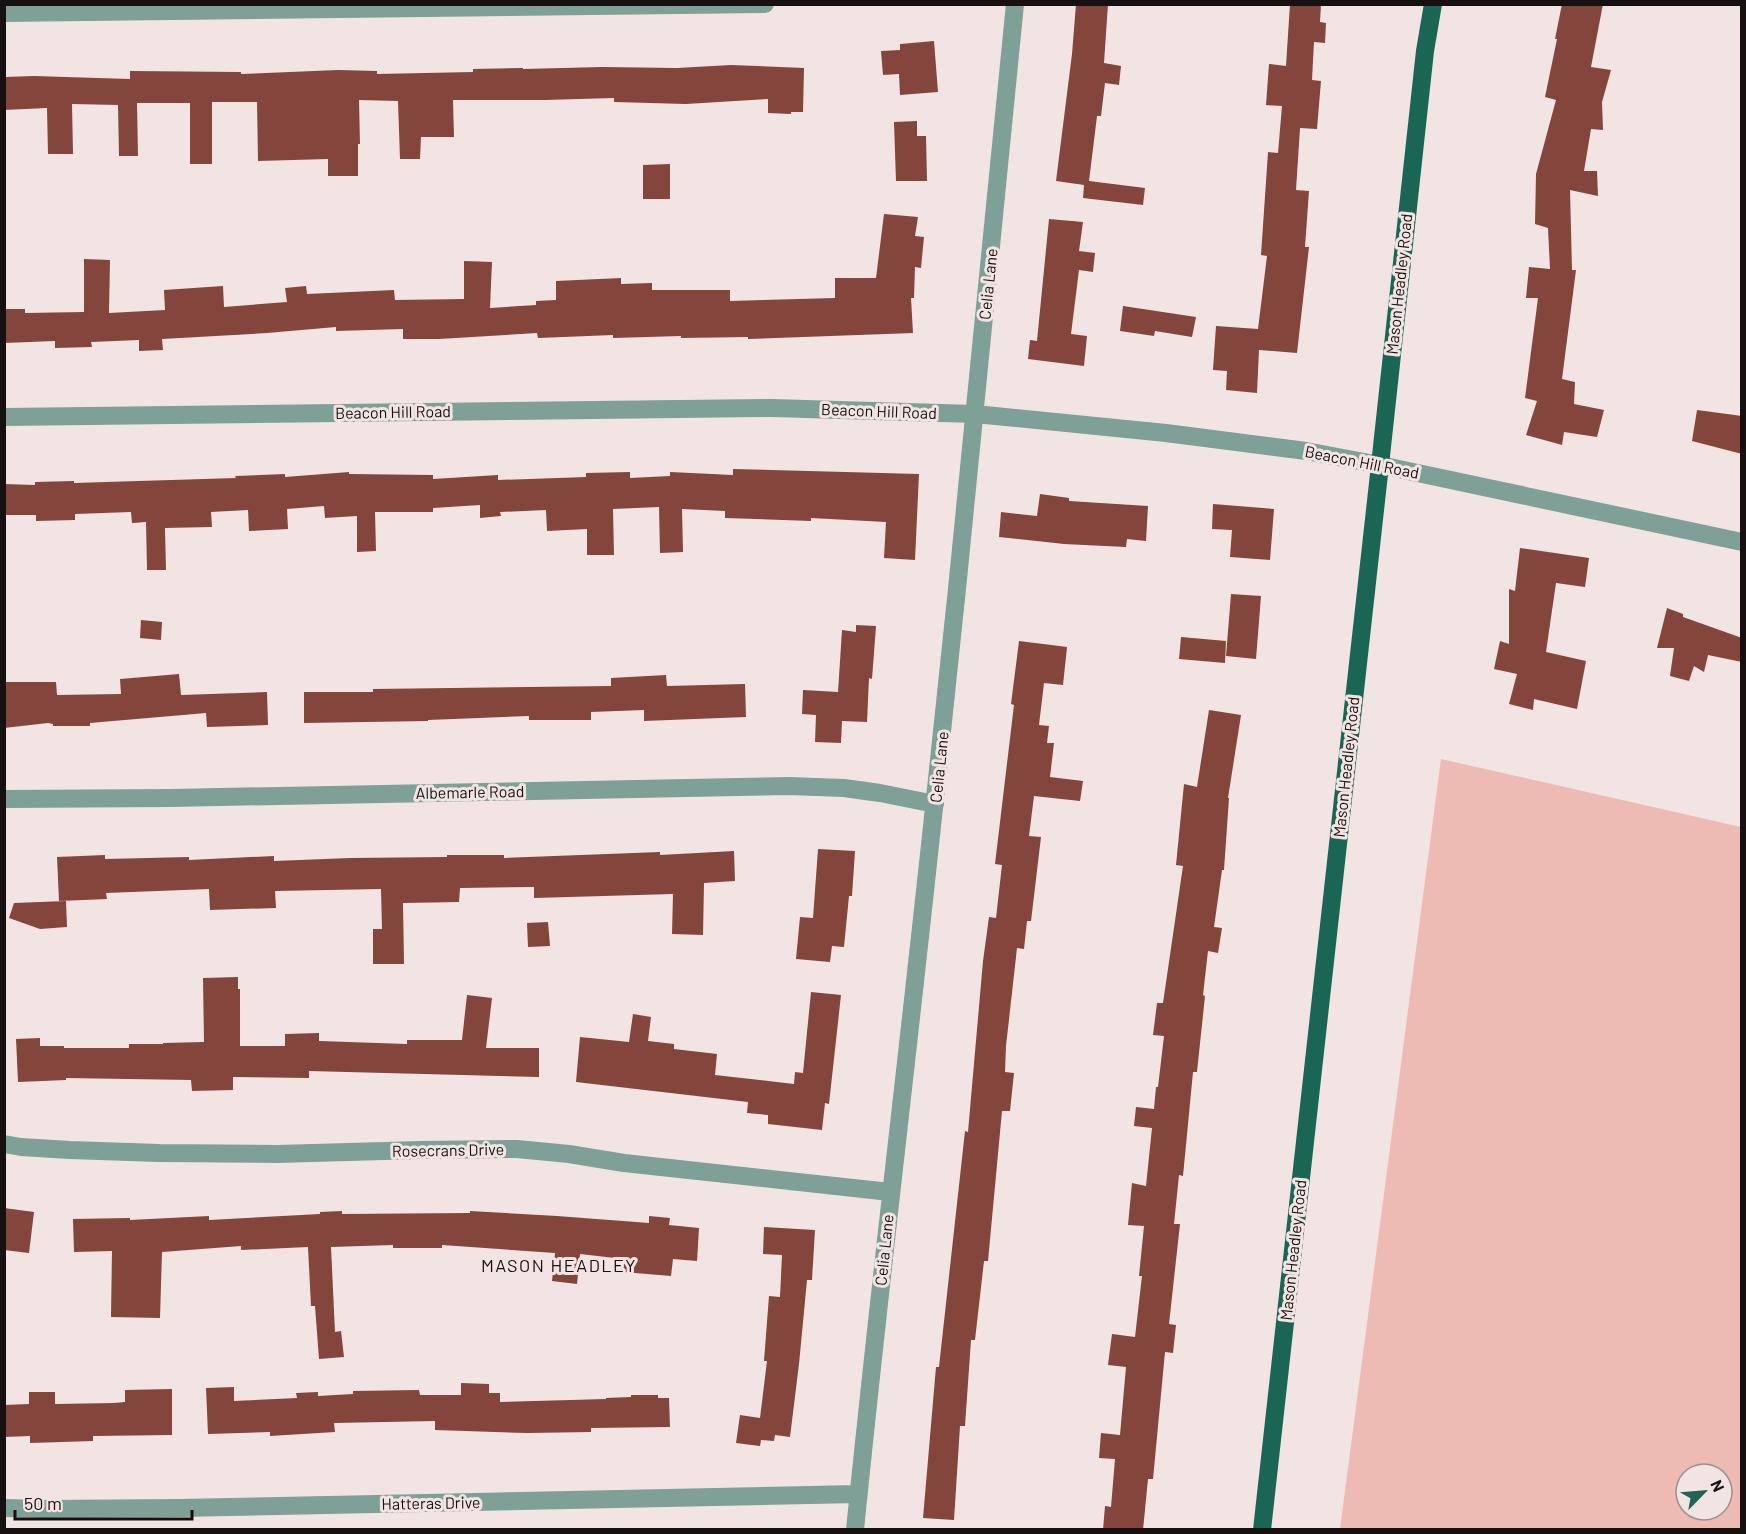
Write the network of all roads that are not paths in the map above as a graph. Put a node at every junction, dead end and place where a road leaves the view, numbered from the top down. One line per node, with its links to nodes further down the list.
1 (765, 4): 4 (street)
2 (1015, 4): 5 (street, Celia Lane)
3 (1433, 4): 7 (main road, Mason Headley Road)
4 (4, 13)
5 (975, 414): 6 (street, Beacon Hill Road); 7 (street, Beacon Hill Road); 10 (street, Celia Lane)
6 (4, 417)
7 (1380, 465): 8 (street, Beacon Hill Road); 16 (main road, Mason Headley Road)
8 (1742, 542)
9 (4, 799): 10 (street, Albemarle Road)
10 (935, 804): 12 (street, Celia Lane)
11 (4, 1144): 12 (street, Rosecrans Drive)
12 (890, 1192): 13 (street, Celia Lane)
13 (858, 1494): 14 (street, Hatteras Drive); 15 (street, Celia Lane)
14 (4, 1508)
15 (855, 1530)
16 (1262, 1530)

